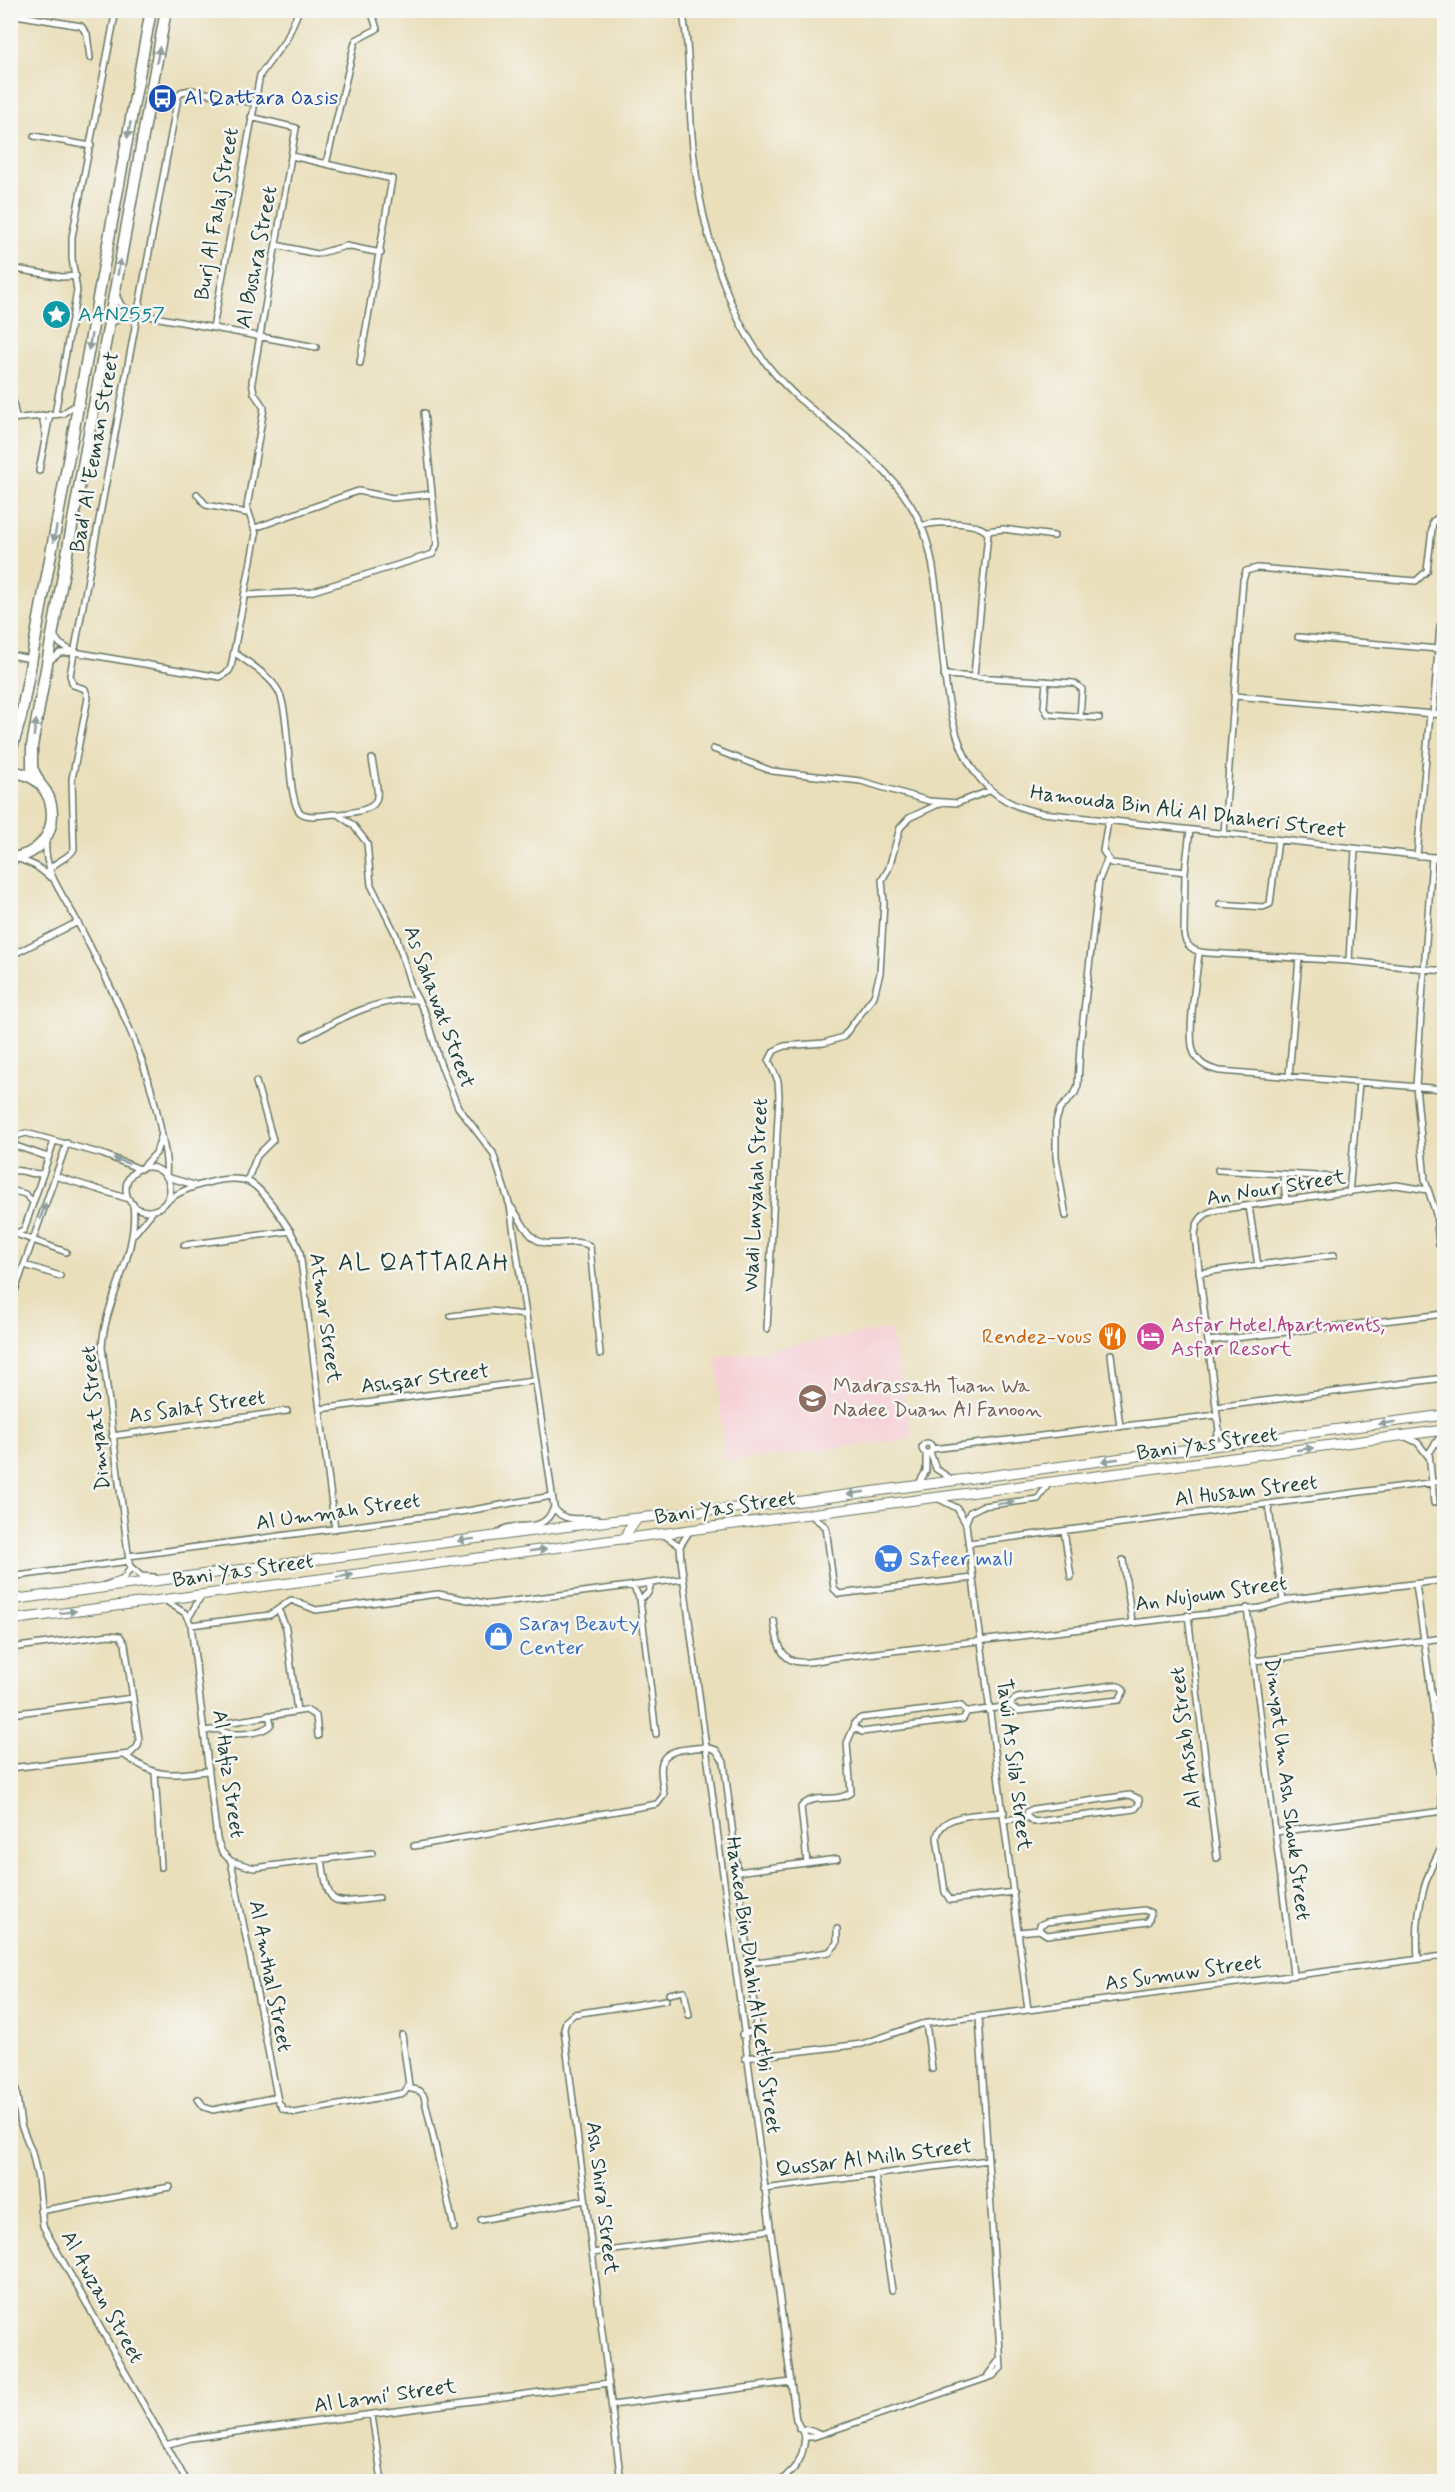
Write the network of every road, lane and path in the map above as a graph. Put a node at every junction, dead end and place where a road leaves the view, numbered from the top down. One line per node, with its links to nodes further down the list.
1 (116, 10): 13 (street)
2 (151, 10): 28 (highway, one-way to 28)
3 (166, 10): 20 (highway, one-way to 3)
4 (299, 10): 10 (street, Burj Al Falaj Street)
5 (371, 10): 15 (street)
6 (682, 10): 40 (street, Hamouda Bin Ali Al Dhaheri Street)
7 (29, 13): 8 (street); 9 (street)
8 (10, 14)
9 (90, 58)
10 (254, 103): 11 (street, Burj Al Falaj Street); 21 (street, Bad' Al 'Eeman Street)
11 (252, 117): 14 (street, Al Bushra Street); 23 (street, Burj Al Falaj Street)
12 (34, 136): 13 (street)
13 (91, 146): 19 (street)
14 (292, 156): 15 (street); 16 (street, Al Bushra Street)
15 (326, 164): 17 (street)
16 (276, 245): 17 (street); 24 (street, Al Bushra Street)
17 (381, 252): 26 (street)
18 (10, 268): 19 (street)
19 (76, 276): 30 (street)
20 (115, 291): 21 (street); 22 (highway)
21 (135, 313): 22 (street); 23 (street); 49 (street, Bad' Al 'Eeman Street)
22 (109, 326): 46 (highway)
23 (213, 328): 24 (street)
24 (259, 336): 25 (street); 38 (street, Al Bushra Street)
25 (316, 347)
26 (360, 363)
27 (10, 386): 32 (street)
28 (80, 400): 30 (street); 33 (highway)
29 (424, 413): 37 (street)
30 (56, 414): 31 (street); 33 (street); 34 (street)
31 (42, 415): 32 (street); 34 (street)
32 (13, 419)
33 (74, 430): 52 (highway, one-way to 52)
34 (45, 434): 35 (street)
35 (39, 471)
36 (196, 494): 38 (street)
37 (432, 494): 41 (street); 44 (street)
38 (247, 513): 41 (street)
39 (1444, 514): 57 (street)
40 (921, 526): 42 (street); 54 (street, Hamouda Bin Ali Al Dhaheri Street)
41 (255, 528): 44 (street)
42 (987, 531): 43 (street); 55 (street)
43 (1054, 537)
44 (244, 595): 50 (street)
45 (1444, 619): 48 (street)
46 (52, 631): 49 (street); 53 (highway)
47 (1298, 637): 48 (street)
48 (1438, 649): 58 (street)
49 (74, 652): 50 (street); 53 (street); 82 (street, Bad' Al 'Eeman Street)
50 (234, 652): 69 (street)
51 (10, 655): 52 (street)
52 (31, 658): 63 (highway)
53 (46, 664): 66 (highway, one-way to 53)
54 (944, 675): 55 (street); 67 (street, Hamouda Bin Ali Al Dhaheri Street)
55 (974, 675): 56 (street)
56 (1046, 681): 60 (street); 60 (street)
57 (1235, 696): 58 (street); 72 (street)
58 (1432, 714): 59 (street); 76 (street)
59 (1444, 715)
60 (1080, 717): 61 (street)
61 (1099, 718)
62 (713, 748): 68 (street)
63 (10, 755)
64 (372, 759): 69 (street)
65 (10, 772): 66 (highway)
66 (40, 784): 73 (highway)
67 (989, 791): 68 (street); 70 (street, Hamouda Bin Ali Al Dhaheri Street)
68 (943, 802): 142 (street, Wadi Lmyahah Street)
69 (337, 814): 93 (street, As Sahawat Street)
70 (1108, 821): 71 (street, Hamouda Bin Ali Al Dhaheri Street); 80 (street)
71 (1190, 830): 72 (street, Hamouda Bin Ali Al Dhaheri Street); 83 (street)
72 (1224, 833): 74 (street, Hamouda Bin Ali Al Dhaheri Street)
73 (46, 838): 79 (highway); 82 (street)
74 (1278, 840): 75 (street, Hamouda Bin Ali Al Dhaheri Street); 85 (street)
75 (1355, 849): 76 (street, Hamouda Bin Ali Al Dhaheri Street); 90 (street)
76 (1417, 855): 78 (street, Hamouda Bin Ali Al Dhaheri Street)
77 (1444, 856): 78 (street, Hamouda Bin Ali Al Dhaheri Street)
78 (1432, 857): 81 (street, Hamouda Bin Ali Al Dhaheri Street); 91 (street)
79 (12, 858): 84 (street)
80 (1107, 860): 83 (street); 125 (street)
81 (1444, 862)
82 (49, 870): 84 (street)
83 (1185, 872): 87 (street)
84 (54, 880): 86 (street)
85 (1220, 904)
86 (78, 922): 88 (street); 100 (street)
87 (1199, 952): 89 (street); 95 (street)
88 (10, 956)
89 (1299, 958): 90 (street); 95 (street)
90 (1348, 961): 91 (street)
91 (1424, 969): 92 (street); 98 (street)
92 (1444, 970)
93 (417, 1000): 94 (street); 122 (street, As Sahawat Street)
94 (304, 1038)
95 (1289, 1076): 97 (street)
96 (256, 1082): 113 (street)
97 (1359, 1083): 98 (street); 117 (street)
98 (1416, 1086): 99 (street); 116 (street)
99 (1444, 1089)
100 (161, 1133): 105 (street); 111 (street)
101 (54, 1141): 102 (street); 103 (street); 104 (street)
102 (67, 1143): 105 (street, one-way to 102); 110 (street)
103 (12, 1145): 104 (street)
104 (48, 1157): 108 (street)
105 (140, 1168): 111 (street); 120 (street)
106 (1218, 1170): 109 (street)
107 (10, 1172): 108 (street)
108 (43, 1173): 119 (street)
109 (1283, 1174): 112 (street); 118 (street)
110 (55, 1176): 120 (street); 129 (street, one-way to 110)
111 (166, 1177): 114 (street); 121 (street)
112 (1334, 1177)
113 (247, 1182): 114 (street); 126 (street, Atmar Street)
114 (196, 1186): 121 (street)
115 (10, 1190): 119 (street)
116 (1428, 1191): 117 (street, An Nour Street); 131 (street)
117 (1349, 1193): 118 (street, An Nour Street)
118 (1286, 1200): 123 (street, An Nour Street)
119 (33, 1202): 127 (street)
120 (131, 1202): 124 (street); 128 (street, Dimyaat Street)
121 (166, 1202): 124 (street)
122 (510, 1206): 140 (street, As Sahawat Street); 144 (street)
123 (1250, 1206): 135 (street); 136 (street, An Nour Street)
124 (154, 1210): 128 (street, Dimyaat Street)
125 (1066, 1216)
126 (291, 1231): 130 (street); 149 (street, Atmar Street)
127 (12, 1234): 129 (street)
128 (134, 1234): 156 (street, Dimyaat Street)
129 (33, 1240): 132 (street); 134 (street)
130 (184, 1245)
131 (1439, 1245)
132 (66, 1252)
133 (1334, 1255): 135 (street)
134 (25, 1265): 137 (street); 138 (street)
135 (1258, 1266): 136 (street)
136 (1199, 1273): 143 (street, An Nour Street)
137 (60, 1276)
138 (10, 1305)
139 (1444, 1314): 143 (street)
140 (525, 1315): 141 (street); 147 (street, As Sahawat Street)
141 (451, 1317)
142 (767, 1329)
143 (1208, 1341): 148 (street, An Nour Street)
144 (600, 1354)
145 (1111, 1354): 153 (street)
146 (1444, 1378): 148 (street)
147 (534, 1381): 149 (street, Ashqar Street); 169 (street, As Sahawat Street)
148 (1216, 1407): 151 (street, An Nour Street)
149 (320, 1409): 178 (street, Atmar Street)
150 (287, 1411): 156 (street, As Salaf Street)
151 (1217, 1415): 153 (street); 155 (street, An Nour Street)
152 (1444, 1415): 158 (main road, Bani Yas Street, one-way to 158)
153 (1120, 1427): 160 (street)
154 (1444, 1430): 157 (main road, Bani Yas Street); 161 (street)
155 (1219, 1431): 158 (street); 159 (street)
156 (112, 1436): 187 (street, Dimyaat Street)
157 (1402, 1436): 161 (street); 165 (main road, Bani Yas Street, one-way to 157)
158 (1234, 1443): 159 (main road, Bani Yas Street)
159 (1211, 1446): 162 (main road, Bani Yas Street, one-way to 162)
160 (929, 1451): 163 (street); 167 (street)
161 (1429, 1458): 166 (street)
162 (1020, 1472): 163 (main road, Bani Yas Street); 168 (main road)
163 (955, 1480): 167 (main road, Bani Yas Street)
164 (1444, 1481): 166 (street, Al Husam Street)
165 (1049, 1483): 168 (main road, Bani Yas Street); 177 (street, one-way to 165)
166 (1432, 1483): 171 (street); 172 (street, Al Husam Street)
167 (917, 1485): 175 (main road, Bani Yas Street, one-way to 175)
168 (986, 1492): 170 (main road, Bani Yas Street)
169 (552, 1496): 173 (street, As Sahawat Street); 178 (street, Al Ummah Street)
170 (935, 1499): 174 (main road, Bani Yas Street); 177 (street)
171 (1434, 1503)
172 (1268, 1504): 179 (street, Al Husam Street); 202 (street)
173 (554, 1507): 176 (street); 182 (street)
174 (809, 1515): 180 (main road, Bani Yas Street); 190 (street)
175 (638, 1518): 176 (main road, Bani Yas Street); 183 (main road)
176 (609, 1521): 182 (main road, Bani Yas Street)
177 (966, 1524): 184 (street, Tawi As Sila' Street)
178 (335, 1529): 187 (street, Al Ummah Street)
179 (1064, 1531): 184 (street, Al Husam Street); 189 (street)
180 (689, 1532): 181 (main road, Bani Yas Street); 185 (street)
181 (664, 1534): 183 (main road, Bani Yas Street); 185 (street)
182 (496, 1537): 192 (main road, Bani Yas Street, one-way to 192)
183 (625, 1539): 198 (main road, Bani Yas Street, one-way to 183)
184 (969, 1543): 190 (street, Tawi As Sila' Street)
185 (680, 1546): 191 (street, Hamed Bin Dhahi Al Ketbi Street)
186 (1123, 1560): 209 (street)
187 (129, 1561): 188 (street, Al Ummah Street); 192 (street); 197 (street)
188 (10, 1577)
189 (1071, 1577)
190 (973, 1578): 212 (street, Tawi As Sila' Street)
191 (683, 1579): 194 (street); 230 (street, Hamed Bin Dhahi Al Ketbi Street)
192 (173, 1580): 197 (main road, Bani Yas Street)
193 (1444, 1580): 195 (street, An Nujoum Street)
194 (651, 1584): 196 (street); 199 (street)
195 (1416, 1584): 202 (street, An Nujoum Street); 213 (street)
196 (633, 1586): 199 (street); 204 (street)
197 (97, 1590): 200 (main road, Bani Yas Street)
198 (202, 1594): 201 (main road, Bani Yas Street); 206 (street)
199 (640, 1599): 228 (street)
200 (10, 1600)
201 (161, 1600): 206 (street); 207 (main road, Bani Yas Street, one-way to 201)
202 (1282, 1601): 203 (street, An Nujoum Street)
203 (1247, 1608): 205 (street, An Nujoum Street); 215 (street, Dimyat Um Ash Shouk Street)
204 (279, 1611): 210 (street); 221 (street)
205 (1188, 1615): 209 (street, An Nujoum Street); 244 (street, Al Ansab Street)
206 (189, 1617): 210 (street, Al Hafiz Street)
207 (10, 1620)
208 (774, 1621): 212 (street, An Nujoum Street)
209 (1132, 1622): 212 (street, An Nujoum Street)
210 (191, 1625): 227 (street, Al Hafiz Street)
211 (1444, 1638): 213 (street)
212 (981, 1640): 220 (street, Tawi As Sila' Street)
213 (1424, 1640): 215 (street); 218 (street)
214 (10, 1648): 217 (street)
215 (1254, 1661): 240 (street, Dimyat Um Ash Shouk Street)
216 (1444, 1697): 218 (street)
217 (133, 1698): 223 (street); 231 (street)
218 (1432, 1699): 232 (street)
219 (1011, 1706): 219 (street); 220 (street)
220 (990, 1709): 222 (street); 237 (street, Tawi As Sila' Street)
221 (297, 1711): 224 (street); 229 (street)
222 (967, 1712): 225 (street); 225 (street)
223 (10, 1714)
224 (269, 1715): 226 (street); 226 (street)
225 (854, 1727): 248 (street)
226 (219, 1729): 227 (street)
227 (204, 1731): 234 (street, Al Hafiz Street)
228 (656, 1734)
229 (318, 1736)
230 (705, 1747): 242 (street); 250 (street); 265 (street, Hamed Bin Dhahi Al Ketbi Street)
231 (124, 1755): 233 (street); 235 (street)
232 (1441, 1756): 236 (street)
233 (10, 1768)
234 (207, 1771): 235 (street); 247 (street, Al Hafiz Street)
235 (155, 1773): 249 (street)
236 (1444, 1811): 240 (street)
237 (1004, 1812): 239 (street, Tawi As Sila' Street); 251 (street)
238 (1026, 1817): 238 (street); 239 (street)
239 (1005, 1820): 251 (street, Tawi As Sila' Street)
240 (1276, 1832): 259 (street, Dimyat Um Ash Shouk Street)
241 (1444, 1844): 257 (street)
242 (414, 1846)
243 (372, 1853): 245 (street, Al Hafiz Street)
244 (1217, 1858)
245 (322, 1859): 247 (street, Al Hafiz Street); 252 (street)
246 (837, 1859): 248 (street)
247 (231, 1861): 270 (street, Al Amthal Street)
248 (807, 1863): 250 (street)
249 (161, 1867)
250 (737, 1872): 258 (street)
251 (1014, 1892): 255 (street, Tawi As Sila' Street)
252 (379, 1898)
253 (837, 1929): 258 (street)
254 (1039, 1930): 254 (street); 255 (street)
255 (1018, 1932): 260 (street, Tawi As Sila' Street)
256 (1444, 1956): 257 (street, As Sumuw Street)
257 (1418, 1959): 259 (street, As Sumuw Street)
258 (749, 1963): 265 (street)
259 (1293, 1974): 260 (street, As Sumuw Street)
260 (1028, 2010): 262 (street, As Sumuw Street)
261 (689, 2015): 276 (street, Ash Shira' Street)
262 (979, 2017): 263 (street, As Sumuw Street); 272 (street)
263 (926, 2023): 267 (street, As Sumuw Street); 268 (street)
264 (402, 2035): 269 (street)
265 (742, 2035): 267 (street, Hamed Bin Dhahi Al Ketbi Street)
266 (10, 2047): 277 (street, Al Awzan Street)
267 (745, 2058): 275 (street, Hamed Bin Dhahi Al Ketbi Street)
268 (932, 2069)
269 (408, 2088): 270 (street); 279 (street)
270 (277, 2097): 271 (street)
271 (198, 2098)
272 (988, 2160): 273 (street, Qussar Al Milh Street); 288 (street)
273 (875, 2174): 275 (street, Qussar Al Milh Street); 282 (street)
274 (170, 2187): 277 (street)
275 (764, 2189): 280 (street, Hamed Bin Dhahi Al Ketbi Street)
276 (585, 2200): 278 (street); 281 (street, Ash Shira' Street)
277 (40, 2211): 290 (street, Al Awzan Street)
278 (481, 2220)
279 (454, 2228)
280 (769, 2230): 281 (street); 283 (street, Hamed Bin Dhahi Al Ketbi Street)
281 (592, 2253): 284 (street, Ash Shira' Street)
282 (892, 2290)
283 (790, 2382): 285 (street); 287 (street, Hamed Bin Dhahi Al Ketbi Street)
284 (609, 2383): 285 (street, Ash Shira' Street); 286 (street, Al Lami' Street)
285 (612, 2405): 293 (street, Ash Shira' Street)
286 (372, 2415): 290 (street, Al Lami' Street); 292 (street)
287 (799, 2428): 288 (street); 289 (street, Hamed Bin Dhahi Al Ketbi Street)
288 (819, 2433): 289 (street)
289 (806, 2437): 294 (street)
290 (165, 2445): 291 (street, Al Awzan Street)
291 (187, 2481)
292 (381, 2481)
293 (621, 2481)
294 (780, 2481)

